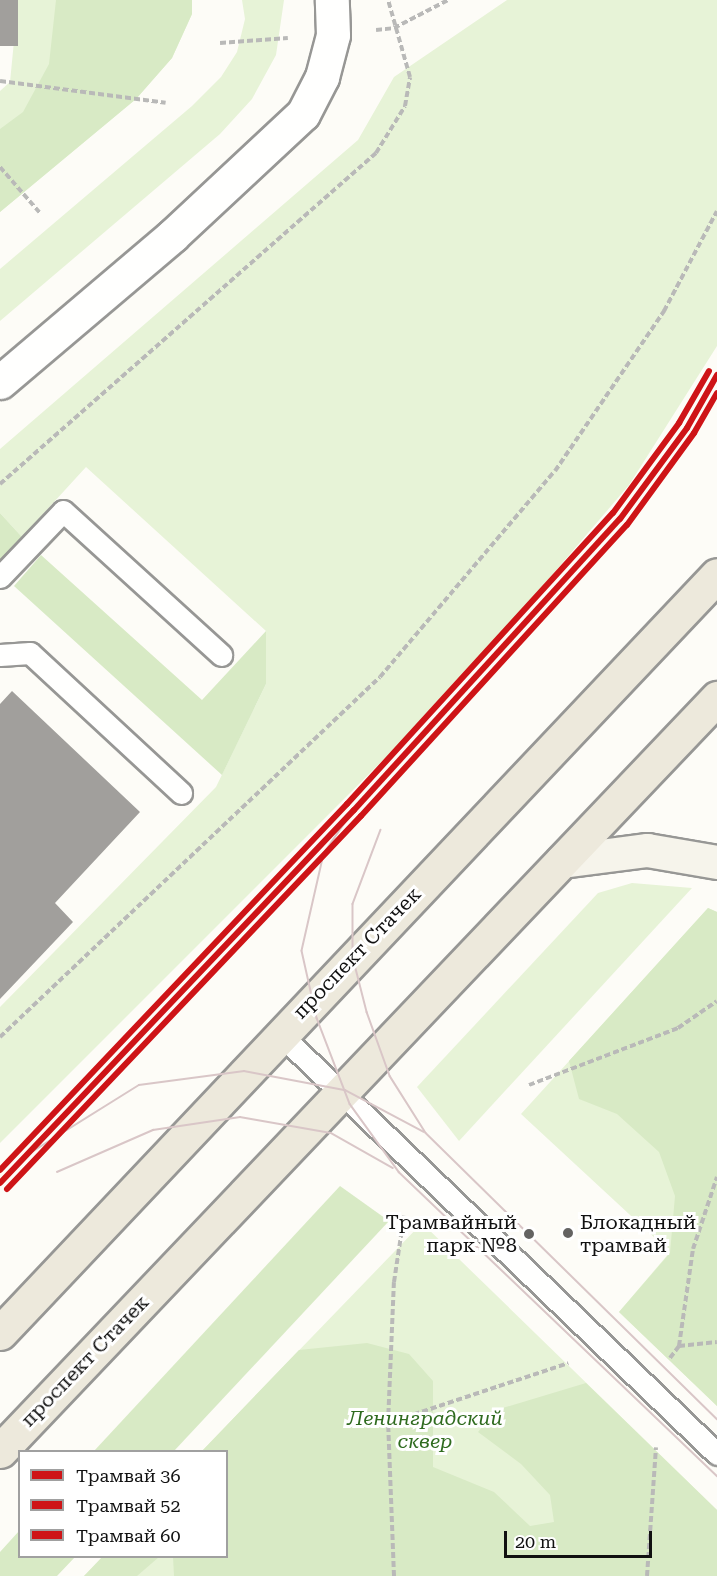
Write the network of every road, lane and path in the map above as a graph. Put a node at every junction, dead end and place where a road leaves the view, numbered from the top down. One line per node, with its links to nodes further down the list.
1 (332, 0): 5 (street)
2 (388, 0): 4 (path)
3 (447, 0): 4 (path)
4 (394, 28): 13 (path)
5 (333, 35): 6 (path); 12 (street)
6 (220, 43)
7 (0, 81): 8 (path)
8 (166, 103)
9 (0, 167): 11 (path)
10 (717, 211): 24 (path)
11 (40, 213)
12 (0, 382)
13 (0, 484)
14 (717, 575): 23 (main road, проспект Стачек)
15 (0, 577): 17 (lane)
16 (0, 655): 19 (lane)
17 (221, 655)
18 (717, 698): 20 (main road, проспект Стачек)
19 (181, 793)
20 (562, 861): 21 (main road); 26 (main road, проспект Стачек)
21 (717, 862)
22 (717, 1001): 25 (path)
23 (280, 1034): 26 (lane); 29 (main road, проспект Стачек)
24 (0, 1037)
25 (529, 1085)
26 (342, 1092): 36 (main road, проспект Стачек); 37 (lane)
27 (717, 1178): 31 (path)
28 (404, 1216): 34 (path)
29 (0, 1333)
30 (717, 1342): 31 (path)
31 (680, 1346): 33 (path)
32 (577, 1359): 34 (path)
33 (667, 1361)
34 (388, 1423): 38 (path)
35 (657, 1434): 39 (path)
36 (0, 1450)
37 (717, 1454)
38 (394, 1576)
39 (647, 1576)

